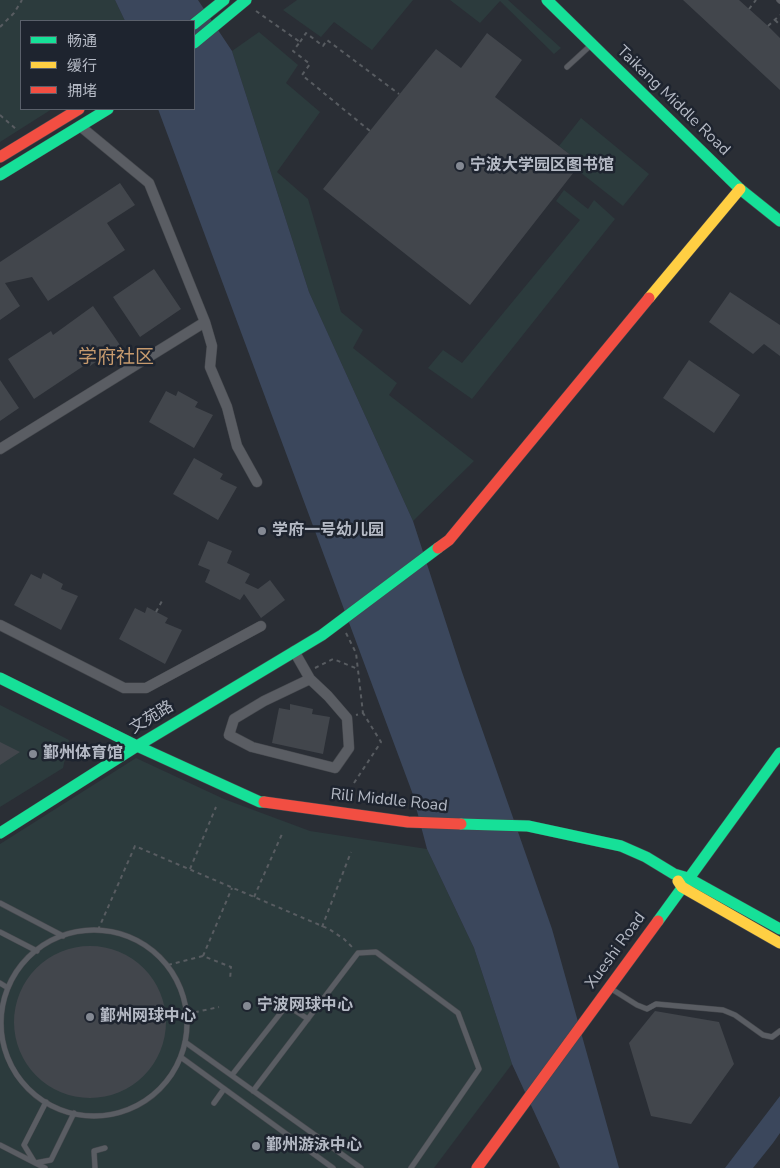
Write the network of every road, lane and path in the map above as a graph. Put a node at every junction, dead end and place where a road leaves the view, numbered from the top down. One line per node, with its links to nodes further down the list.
1 (22, 0): 12 (path)
2 (547, 0): 15 (street, Taikang Middle Road)
3 (756, 0): 6 (path)
4 (222, 1): 9 (street)
5 (245, 1): 13 (street); 14 (path)
6 (749, 9)
7 (780, 15): 8 (path)
8 (775, 20): 10 (path); 11 (path)
9 (195, 23)
10 (780, 25)
11 (768, 26)
12 (0, 27)
13 (195, 42)
14 (300, 42): 17 (path); 22 (path)
15 (592, 44): 16 (lane); 26 (street, Taikang Middle Road)
16 (567, 67)
17 (399, 94)
18 (77, 110): 23 (street)
19 (106, 110): 21 (street)
20 (0, 115): 23 (path)
21 (80, 126): 25 (street); 28 (street)
22 (370, 131)
23 (29, 140): 24 (street)
24 (0, 157)
25 (0, 175)
26 (740, 189): 27 (street, Taikang Middle Road); 36 (street, 文苑路)
27 (780, 221)
28 (205, 322): 29 (street); 30 (street)
29 (0, 449)
30 (257, 482)
31 (163, 599): 32 (path)
32 (156, 612)
33 (0, 626): 34 (street)
34 (261, 626)
35 (346, 633): 37 (path)
36 (294, 652): 38 (street); 42 (street, 文苑路)
37 (358, 669): 38 (path); 40 (path)
38 (308, 676): 41 (street); 41 (street)
39 (0, 678): 42 (street, Rili Middle Road)
40 (363, 713): 41 (path); 44 (path)
41 (347, 718)
42 (137, 746): 46 (street, 文苑路); 50 (street, Rili Middle Road)
43 (780, 753): 50 (street, Xueshi Road)
44 (354, 783)
45 (216, 807): 49 (path)
46 (0, 833)
47 (282, 834): 52 (path)
48 (351, 852): 54 (path)
49 (190, 869): 51 (path); 56 (path)
50 (685, 882): 55 (street, Rili Middle Road); 59 (street); 67 (street, Xueshi Road)
51 (232, 888): 52 (path); 62 (path)
52 (254, 897): 54 (path)
53 (0, 903): 58 (lane)
54 (322, 926): 61 (path)
55 (780, 929)
56 (98, 930): 58 (lane); 63 (lane)
57 (0, 932): 60 (lane)
58 (63, 936): 60 (lane)
59 (780, 943)
60 (37, 951): 66 (lane)
61 (358, 953): 70 (lane); 87 (lane)
62 (203, 956): 63 (path); 64 (path)
63 (168, 966): 69 (lane)
64 (230, 980)
65 (0, 983): 66 (lane)
66 (8, 988): 77 (lane)
67 (609, 988): 71 (lane); 88 (street, Xueshi Road)
68 (219, 1007): 69 (path)
69 (187, 1014): 72 (lane)
70 (308, 1019): 74 (lane); 76 (lane)
71 (780, 1031)
72 (185, 1042): 73 (lane); 74 (lane)
73 (182, 1058): 75 (lane); 79 (lane)
74 (232, 1076): 76 (lane)
75 (224, 1089): 78 (lane); 85 (lane)
76 (254, 1091): 86 (lane)
77 (46, 1102): 79 (lane); 82 (lane)
78 (214, 1103)
79 (74, 1113): 82 (lane)
80 (0, 1145): 82 (lane)
81 (105, 1148): 84 (lane)
82 (33, 1166): 83 (lane)
83 (44, 1168)
84 (95, 1168)
85 (333, 1168)
86 (360, 1168)
87 (411, 1168)
88 (477, 1168)

